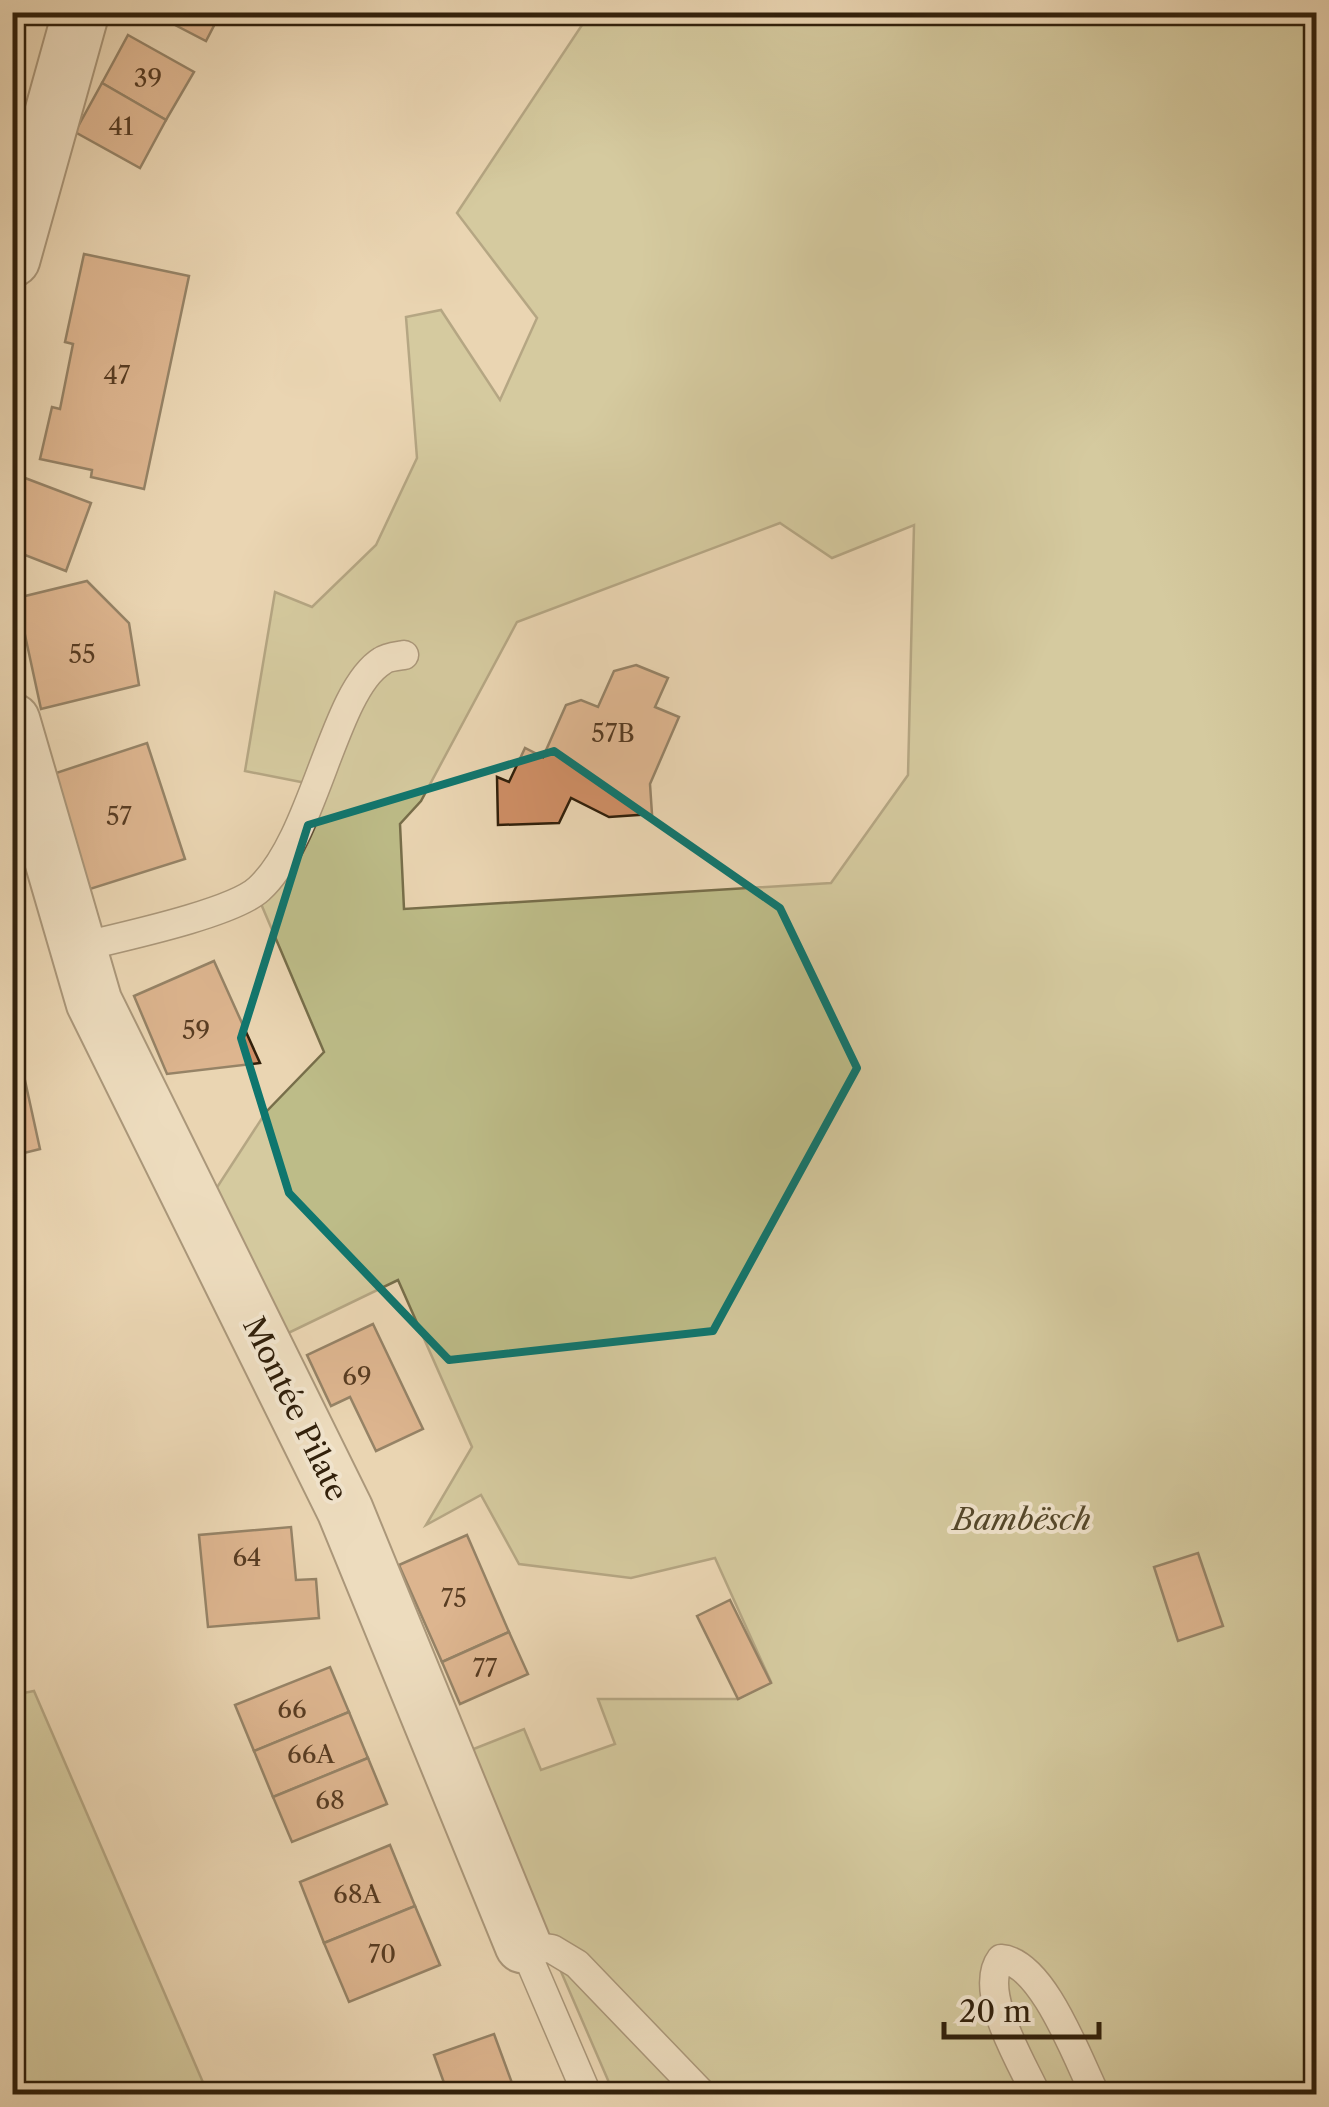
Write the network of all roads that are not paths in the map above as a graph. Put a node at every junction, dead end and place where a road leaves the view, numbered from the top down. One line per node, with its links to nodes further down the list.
1 (81, 12): 2 (street)
2 (12, 259)
3 (404, 655): 5 (lane)
4 (12, 721): 5 (street, Montée Pilate)
5 (76, 948): 6 (street, Montée Pilate)
6 (523, 1944): 7 (lane, Montée Pilate); 8 (lane)
7 (588, 2094)
8 (702, 2094)
9 (1036, 2094): 10 (lane)
10 (1096, 2094)

